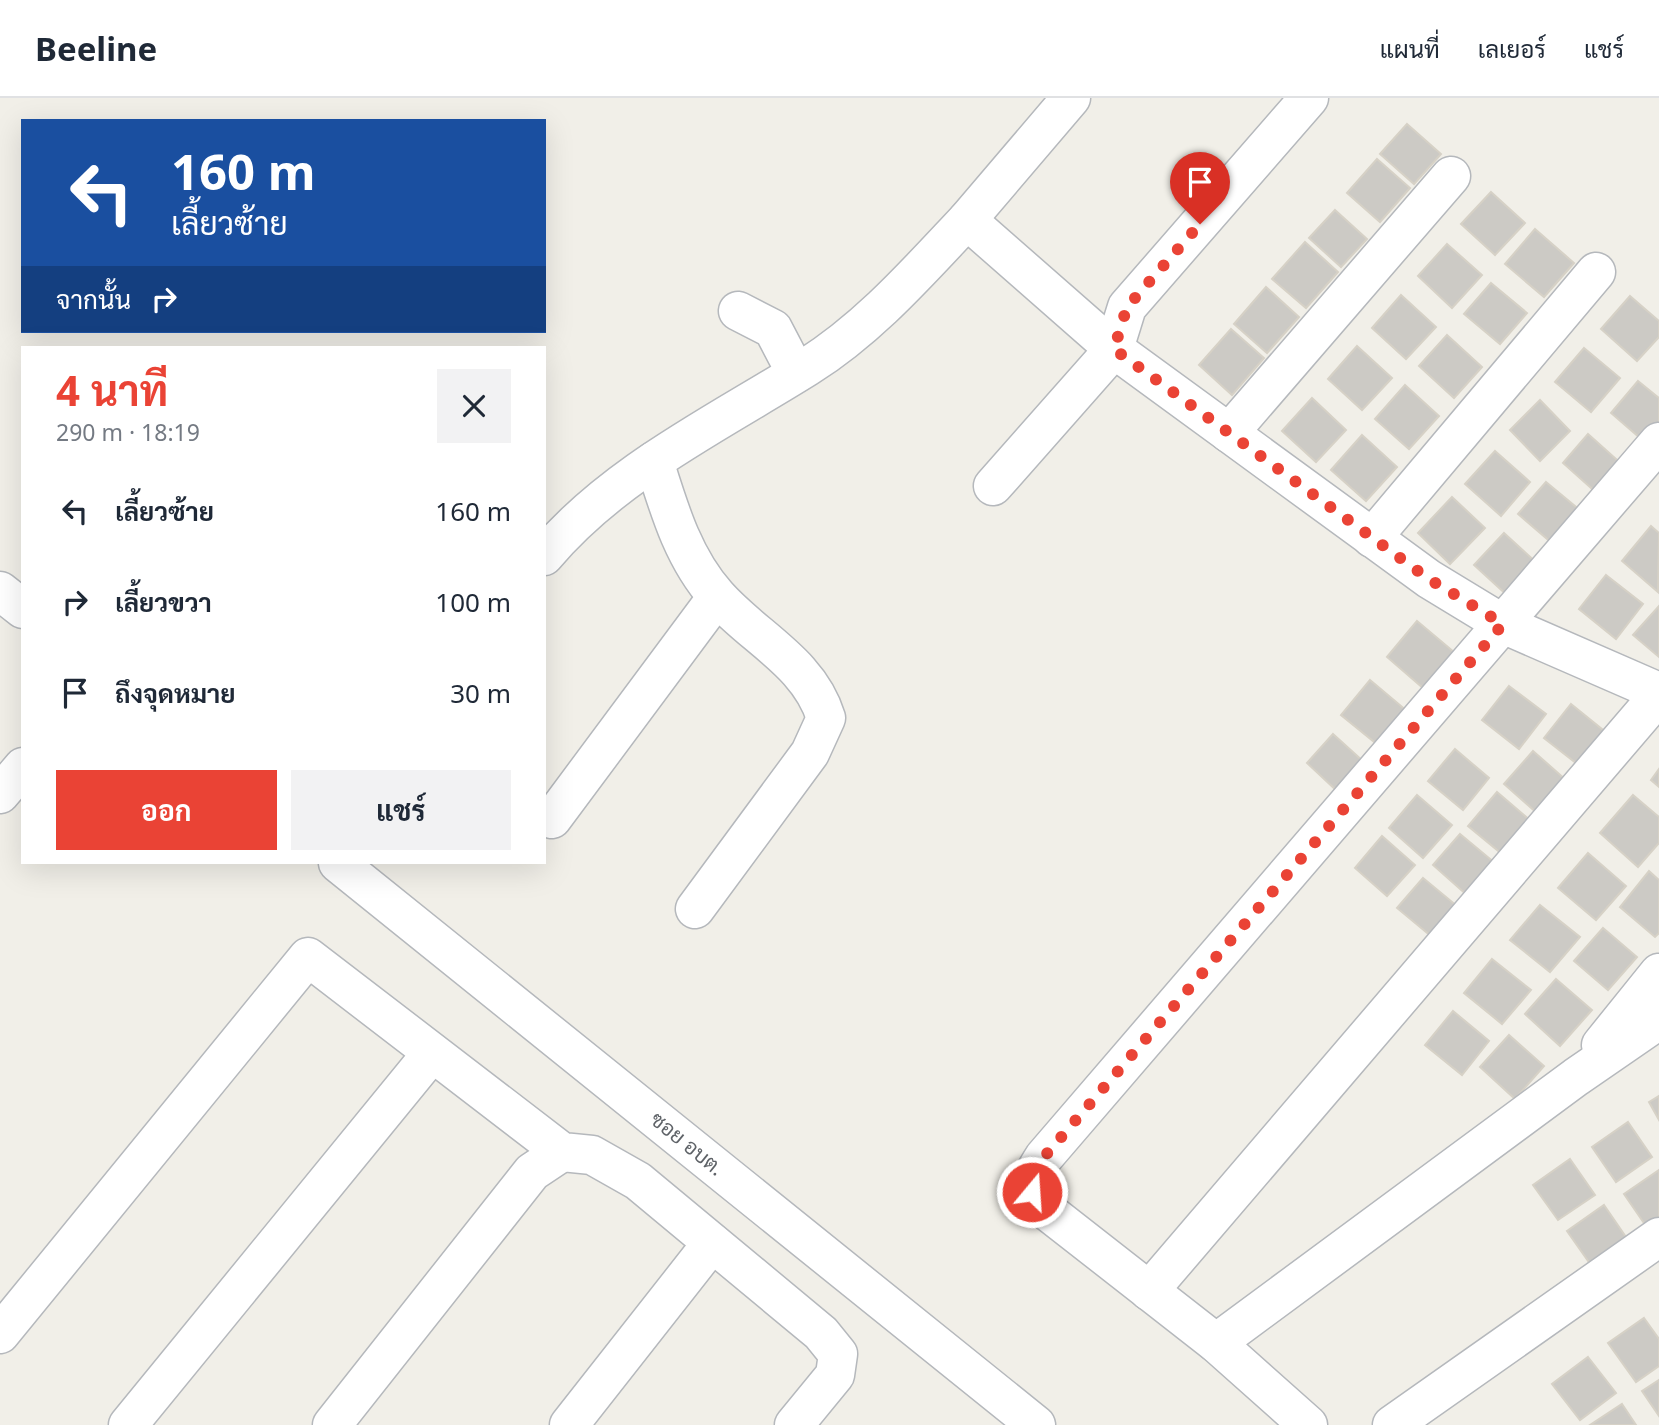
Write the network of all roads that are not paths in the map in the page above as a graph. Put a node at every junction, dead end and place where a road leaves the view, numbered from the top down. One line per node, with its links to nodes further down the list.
1 (1071, 98): 4 (street)
2 (1308, 98): 7 (street)
3 (1451, 176): 9 (street)
4 (967, 220): 7 (street); 8 (street)
5 (1596, 272): 13 (street)
6 (738, 311): 8 (street)
7 (1114, 349): 9 (street); 12 (street)
8 (796, 373): 11 (street)
9 (1228, 433): 13 (street)
10 (1659, 442): 16 (street)
11 (654, 461): 14 (street); 15 (street)
12 (993, 486)
13 (1372, 538): 16 (street)
14 (546, 554)
15 (717, 597): 20 (street); 22 (street)
16 (1503, 624): 17 (street); 30 (street)
17 (1659, 693): 30 (street)
18 (21, 769): 19 (street)
19 (0, 794)
20 (552, 819)
21 (339, 864): 37 (street, ซอย อบต.)
22 (695, 909)
23 (1659, 973): 26 (street)
24 (1659, 1020): 26 (street)
25 (432, 1052): 27 (street); 31 (street); 33 (street)
26 (1576, 1077): 32 (street)
27 (562, 1152): 29 (street); 34 (street)
28 (1659, 1237): 39 (street)
29 (712, 1243): 35 (street); 36 (street)
30 (1149, 1291): 32 (street)
31 (0, 1334)
32 (1216, 1343): 38 (street)
33 (128, 1425)
34 (332, 1425)
35 (569, 1425)
36 (794, 1425)
37 (1036, 1425)
38 (1308, 1425)
39 (1392, 1425)

